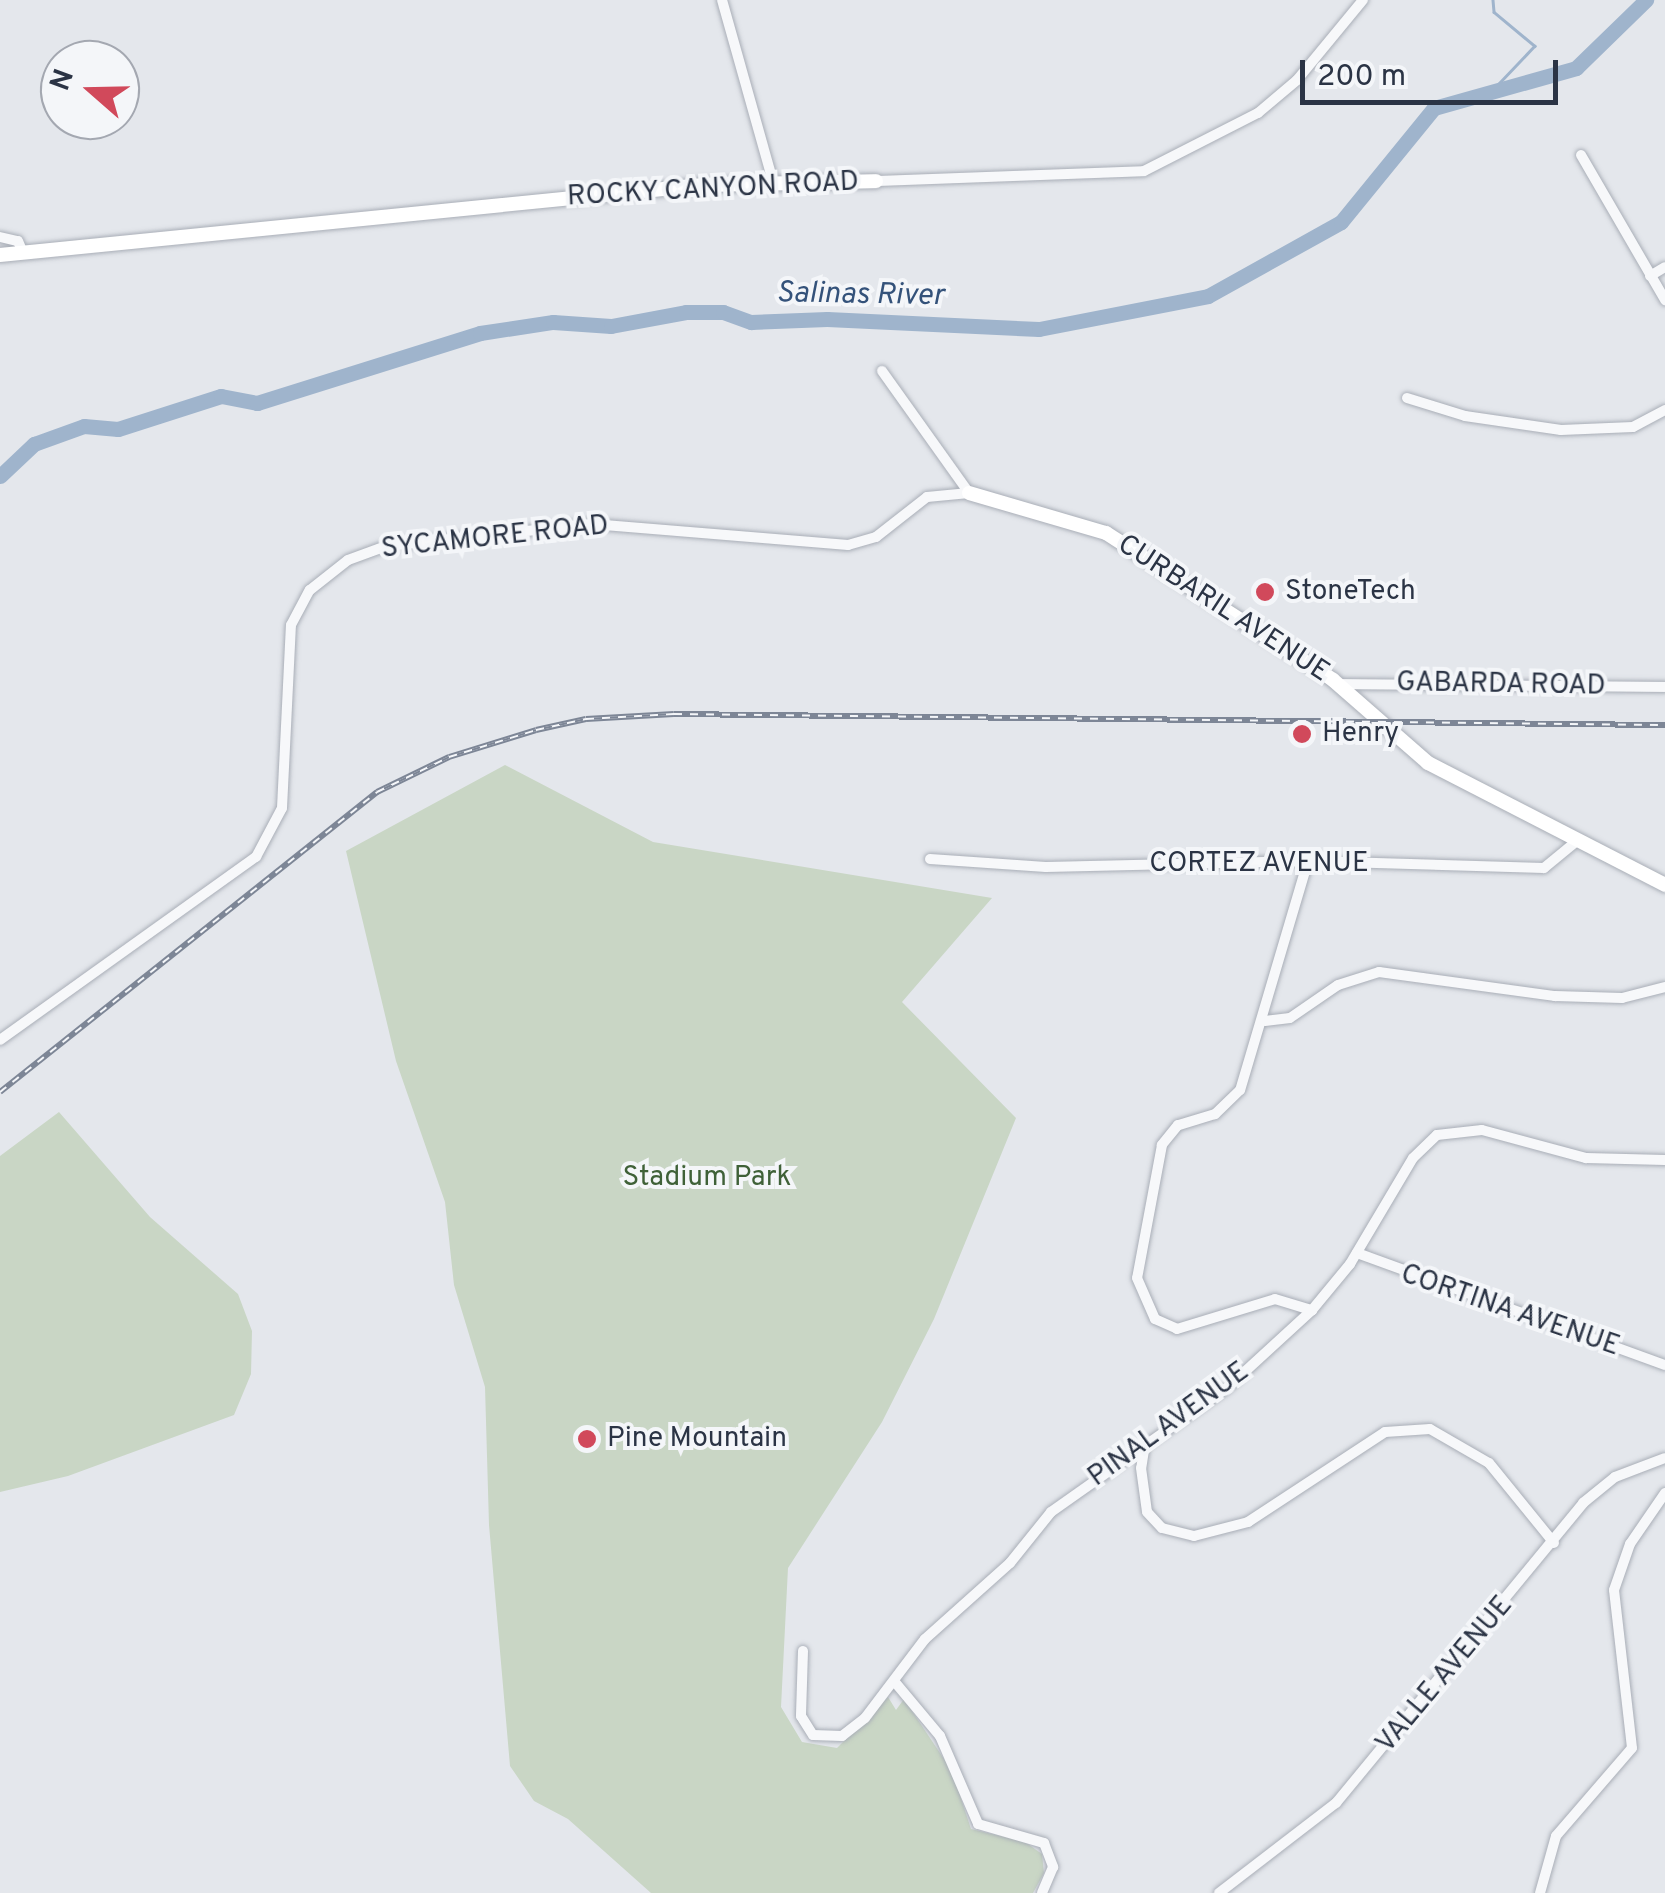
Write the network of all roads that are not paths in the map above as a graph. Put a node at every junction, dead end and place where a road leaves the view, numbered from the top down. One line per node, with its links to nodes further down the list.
1 (722, 0): 4 (street)
2 (1363, 0): 5 (street, ROCKY CANYON ROAD)
3 (1580, 155): 10 (street)
4 (773, 180): 5 (street, ROCKY CANYON ROAD); 7 (street, ROCKY CANYON ROAD)
5 (876, 181)
6 (0, 237): 7 (street)
7 (23, 252): 8 (street, ROCKY CANYON ROAD)
8 (0, 255)
9 (1665, 267): 10 (street)
10 (1650, 276): 11 (street)
11 (1665, 300)
12 (882, 371): 15 (street)
13 (1408, 398): 14 (street)
14 (1665, 410)
15 (969, 493): 16 (street, CURBARIL AVENUE); 24 (street, SYCAMORE ROAD)
16 (1338, 684): 17 (street, GABARDA ROAD); 18 (street, CURBARIL AVENUE)
17 (1665, 687)
18 (1578, 840): 20 (street, CORTEZ AVENUE); 21 (street, CURBARIL AVENUE)
19 (930, 859): 20 (street, CORTEZ AVENUE)
20 (1308, 861): 23 (street)
21 (1663, 879)
22 (1665, 988): 23 (street)
23 (1265, 1021): 27 (street)
24 (0, 1040)
25 (1665, 1160): 26 (street, PINAL AVENUE)
26 (1357, 1253): 27 (street, PINAL AVENUE); 28 (street, CORTINA AVENUE)
27 (1312, 1310): 29 (street, PINAL AVENUE)
28 (1665, 1365)
29 (1145, 1444): 32 (street); 34 (street, PINAL AVENUE)
30 (1665, 1458): 32 (street, VALLE AVENUE)
31 (1665, 1493): 37 (street)
32 (1554, 1543): 36 (street, VALLE AVENUE)
33 (803, 1652): 34 (street, PINAL AVENUE)
34 (894, 1681): 35 (street)
35 (1042, 1893)
36 (1218, 1893)
37 (1540, 1893)

